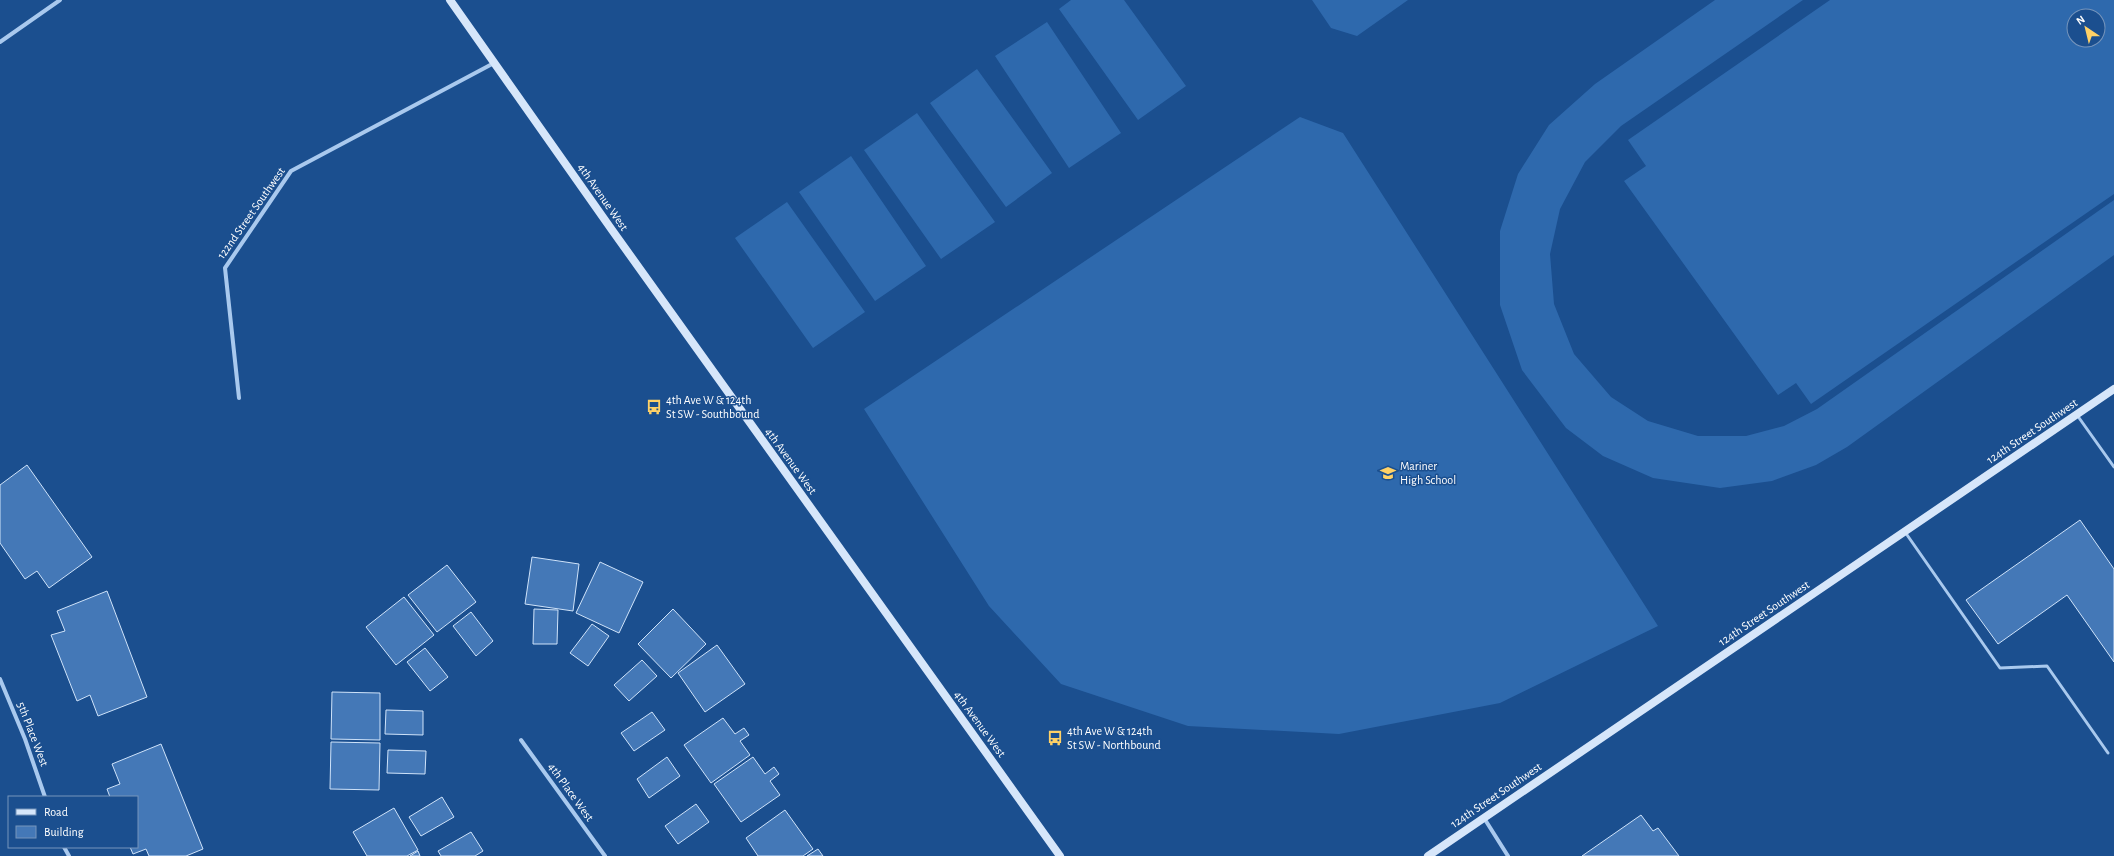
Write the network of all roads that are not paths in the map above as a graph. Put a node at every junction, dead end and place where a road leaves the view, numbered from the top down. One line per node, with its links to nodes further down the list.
1 (60, 0): 3 (street)
2 (450, 0): 4 (street, 4th Avenue West)
3 (0, 42)
4 (494, 64): 6 (street, 122nd Street Southwest); 16 (street, 4th Avenue West)
5 (2114, 389): 7 (street, 124th Street Southwest)
6 (239, 398)
7 (2077, 415): 8 (lane); 9 (street, 124th Street Southwest)
8 (2114, 467)
9 (1905, 532): 12 (lane); 14 (street, 124th Street Southwest)
10 (0, 679): 13 (street, 5th Place West)
11 (521, 740): 15 (street, 4th Place West)
12 (2108, 752)
13 (44, 796)
14 (1484, 818): 17 (street, 124th Street Southwest); 18 (street)
15 (605, 856)
16 (1060, 856)
17 (1428, 856)
18 (1508, 856)

